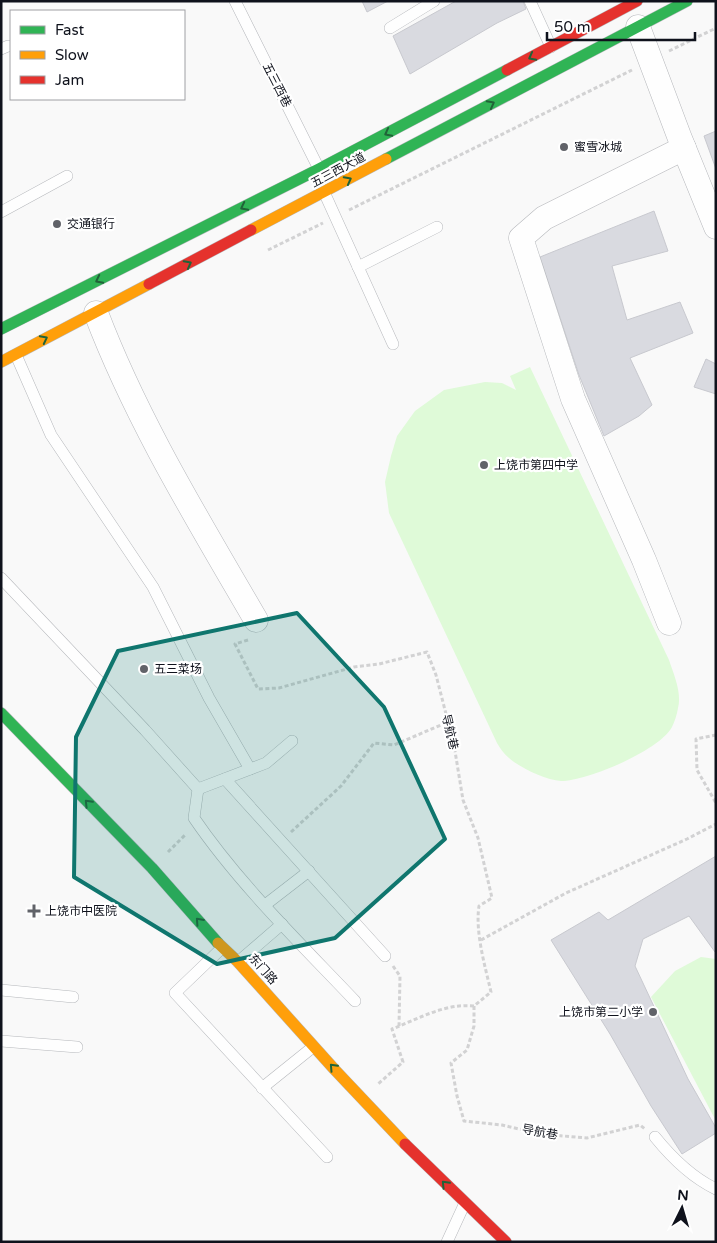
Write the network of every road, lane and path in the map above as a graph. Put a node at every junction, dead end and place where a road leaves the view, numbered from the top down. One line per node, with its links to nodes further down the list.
1 (235, 1): 12 (lane, 五三西巷)
2 (434, 1): 7 (lane)
3 (530, 1): 9 (lane)
4 (637, 1): 9 (main road, 五三西大道)
5 (688, 1): 6 (main road, 五三西大道)
6 (638, 27): 10 (street); 14 (main road, 五三西大道, one-way to 6)
7 (390, 28)
8 (716, 28): 10 (path)
9 (551, 47): 12 (main road, 五三西大道, one-way to 12)
10 (650, 60): 11 (street); 16 (path)
11 (684, 148): 17 (street); 28 (street)
12 (319, 170): 22 (main road, 五三西大道, one-way to 22)
13 (67, 176): 15 (lane)
14 (324, 192): 16 (lane); 21 (main road, 五三西大道, one-way to 14)
15 (1, 212)
16 (335, 217): 19 (path); 20 (lane)
17 (716, 226)
18 (437, 228): 20 (lane)
19 (264, 252)
20 (358, 267): 23 (lane)
21 (96, 313): 24 (main road, 五三西大道, one-way to 21); 27 (street)
22 (1, 329)
23 (393, 344)
24 (16, 354): 25 (main road, 五三西大道); 33 (lane)
25 (1, 362)
26 (1, 578): 35 (lane)
27 (256, 620): 30 (path, 导航巷)
28 (668, 623)
29 (1, 713): 40 (main road, 东门路, one-way to 29)
30 (448, 722): 39 (path); 44 (path, 导航巷)
31 (716, 735): 36 (path)
32 (292, 742): 33 (lane)
33 (250, 769): 34 (lane)
34 (225, 779): 35 (lane); 39 (lane)
35 (198, 790): 37 (lane)
36 (716, 803)
37 (197, 822): 40 (path); 42 (lane)
38 (716, 824): 44 (path)
39 (281, 841): 41 (lane)
40 (152, 868): 45 (main road, 东门路, one-way to 40)
41 (309, 871): 42 (lane); 46 (lane)
42 (265, 905): 43 (lane)
43 (282, 924): 47 (lane); 50 (lane)
44 (481, 940): 51 (path, 导航巷)
45 (222, 948): 47 (main road, 东门路); 56 (lane)
46 (385, 956): 52 (path)
47 (238, 962): 54 (main road, 东门路)
48 (1, 990): 49 (lane)
49 (73, 997)
50 (355, 1001)
51 (474, 1006): 52 (path); 58 (path, 导航巷)
52 (399, 1026): 57 (path)
53 (1, 1041): 55 (lane)
54 (314, 1046): 56 (lane); 57 (main road, 东门路, one-way to 54)
55 (77, 1047)
56 (262, 1088): 59 (lane)
57 (363, 1099): 61 (main road, 东门路, one-way to 57)
58 (655, 1137): 60 (lane)
59 (327, 1157)
60 (716, 1189)
61 (464, 1205): 62 (lane); 63 (main road, 东门路)
62 (447, 1242)
63 (506, 1242)

